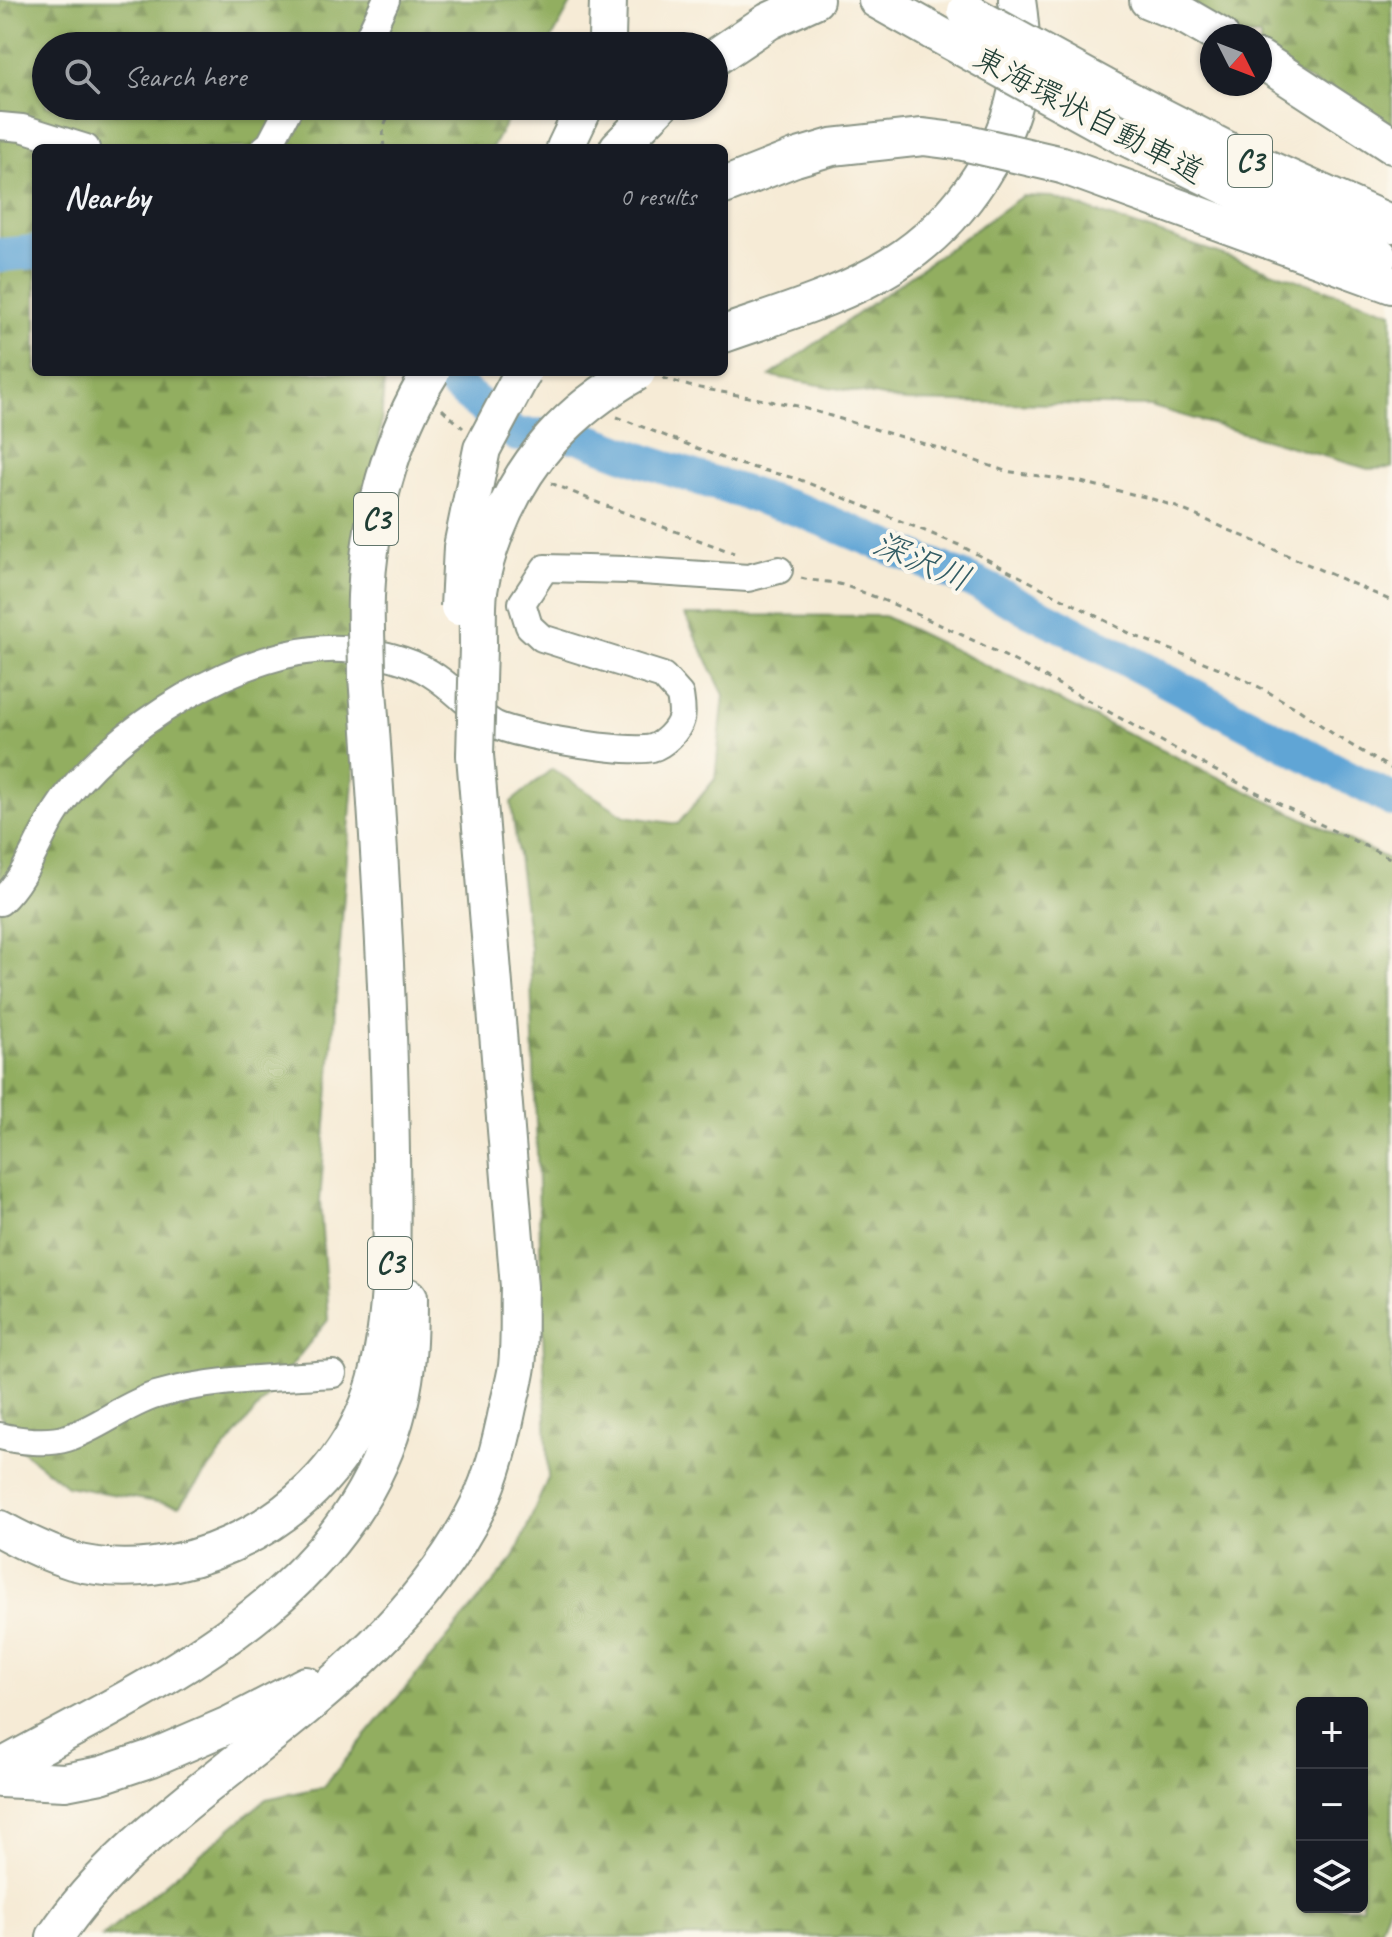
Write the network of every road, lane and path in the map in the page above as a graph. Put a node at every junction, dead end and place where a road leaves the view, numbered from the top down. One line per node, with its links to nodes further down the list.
1 (386, 0): 9 (street)
2 (608, 0): 10 (highway)
3 (877, 0): 7 (highway, 東海環状自動車道 / C3)
4 (1017, 0): 28 (highway)
5 (1150, 0): 8 (highway)
6 (811, 2): 11 (highway)
7 (949, 14): 25 (highway, 東海環状自動車道 / C3, bridge); 26 (highway, 東海環状自動車道 / C3, bridge)
8 (1200, 24)
9 (371, 32)
10 (607, 32)
11 (728, 49)
12 (1272, 67): 23 (highway)
13 (283, 120): 19 (street)
14 (386, 120): 20 (path)
15 (578, 120): 21 (highway)
16 (645, 120): 22 (highway)
17 (0, 126): 18 (street)
18 (73, 144)
19 (270, 144)
20 (384, 144)
21 (567, 144)
22 (622, 144)
23 (1392, 145)
24 (728, 184): 27 (highway, bridge)
25 (1392, 224)
26 (1392, 261)
27 (1392, 285)
28 (728, 333)
29 (521, 376): 38 (highway, bridge)
30 (640, 376): 38 (highway, bridge)
31 (653, 376): 37 (path)
32 (431, 381): 34 (path); 41 (highway, C3, bridge)
33 (617, 417): 39 (path)
34 (469, 432)
35 (551, 483): 36 (path)
36 (779, 570): 40 (path); 42 (street)
37 (1392, 601)
38 (475, 755): 46 (highway)
39 (1392, 769)
40 (1392, 859)
41 (381, 896): 45 (highway, C3); 47 (highway, C3)
42 (0, 902)
43 (333, 1374): 44 (street)
44 (0, 1436)
45 (0, 1529)
46 (435, 1576): 48 (highway); 49 (highway)
47 (0, 1768)
48 (0, 1779)
49 (55, 1937)

